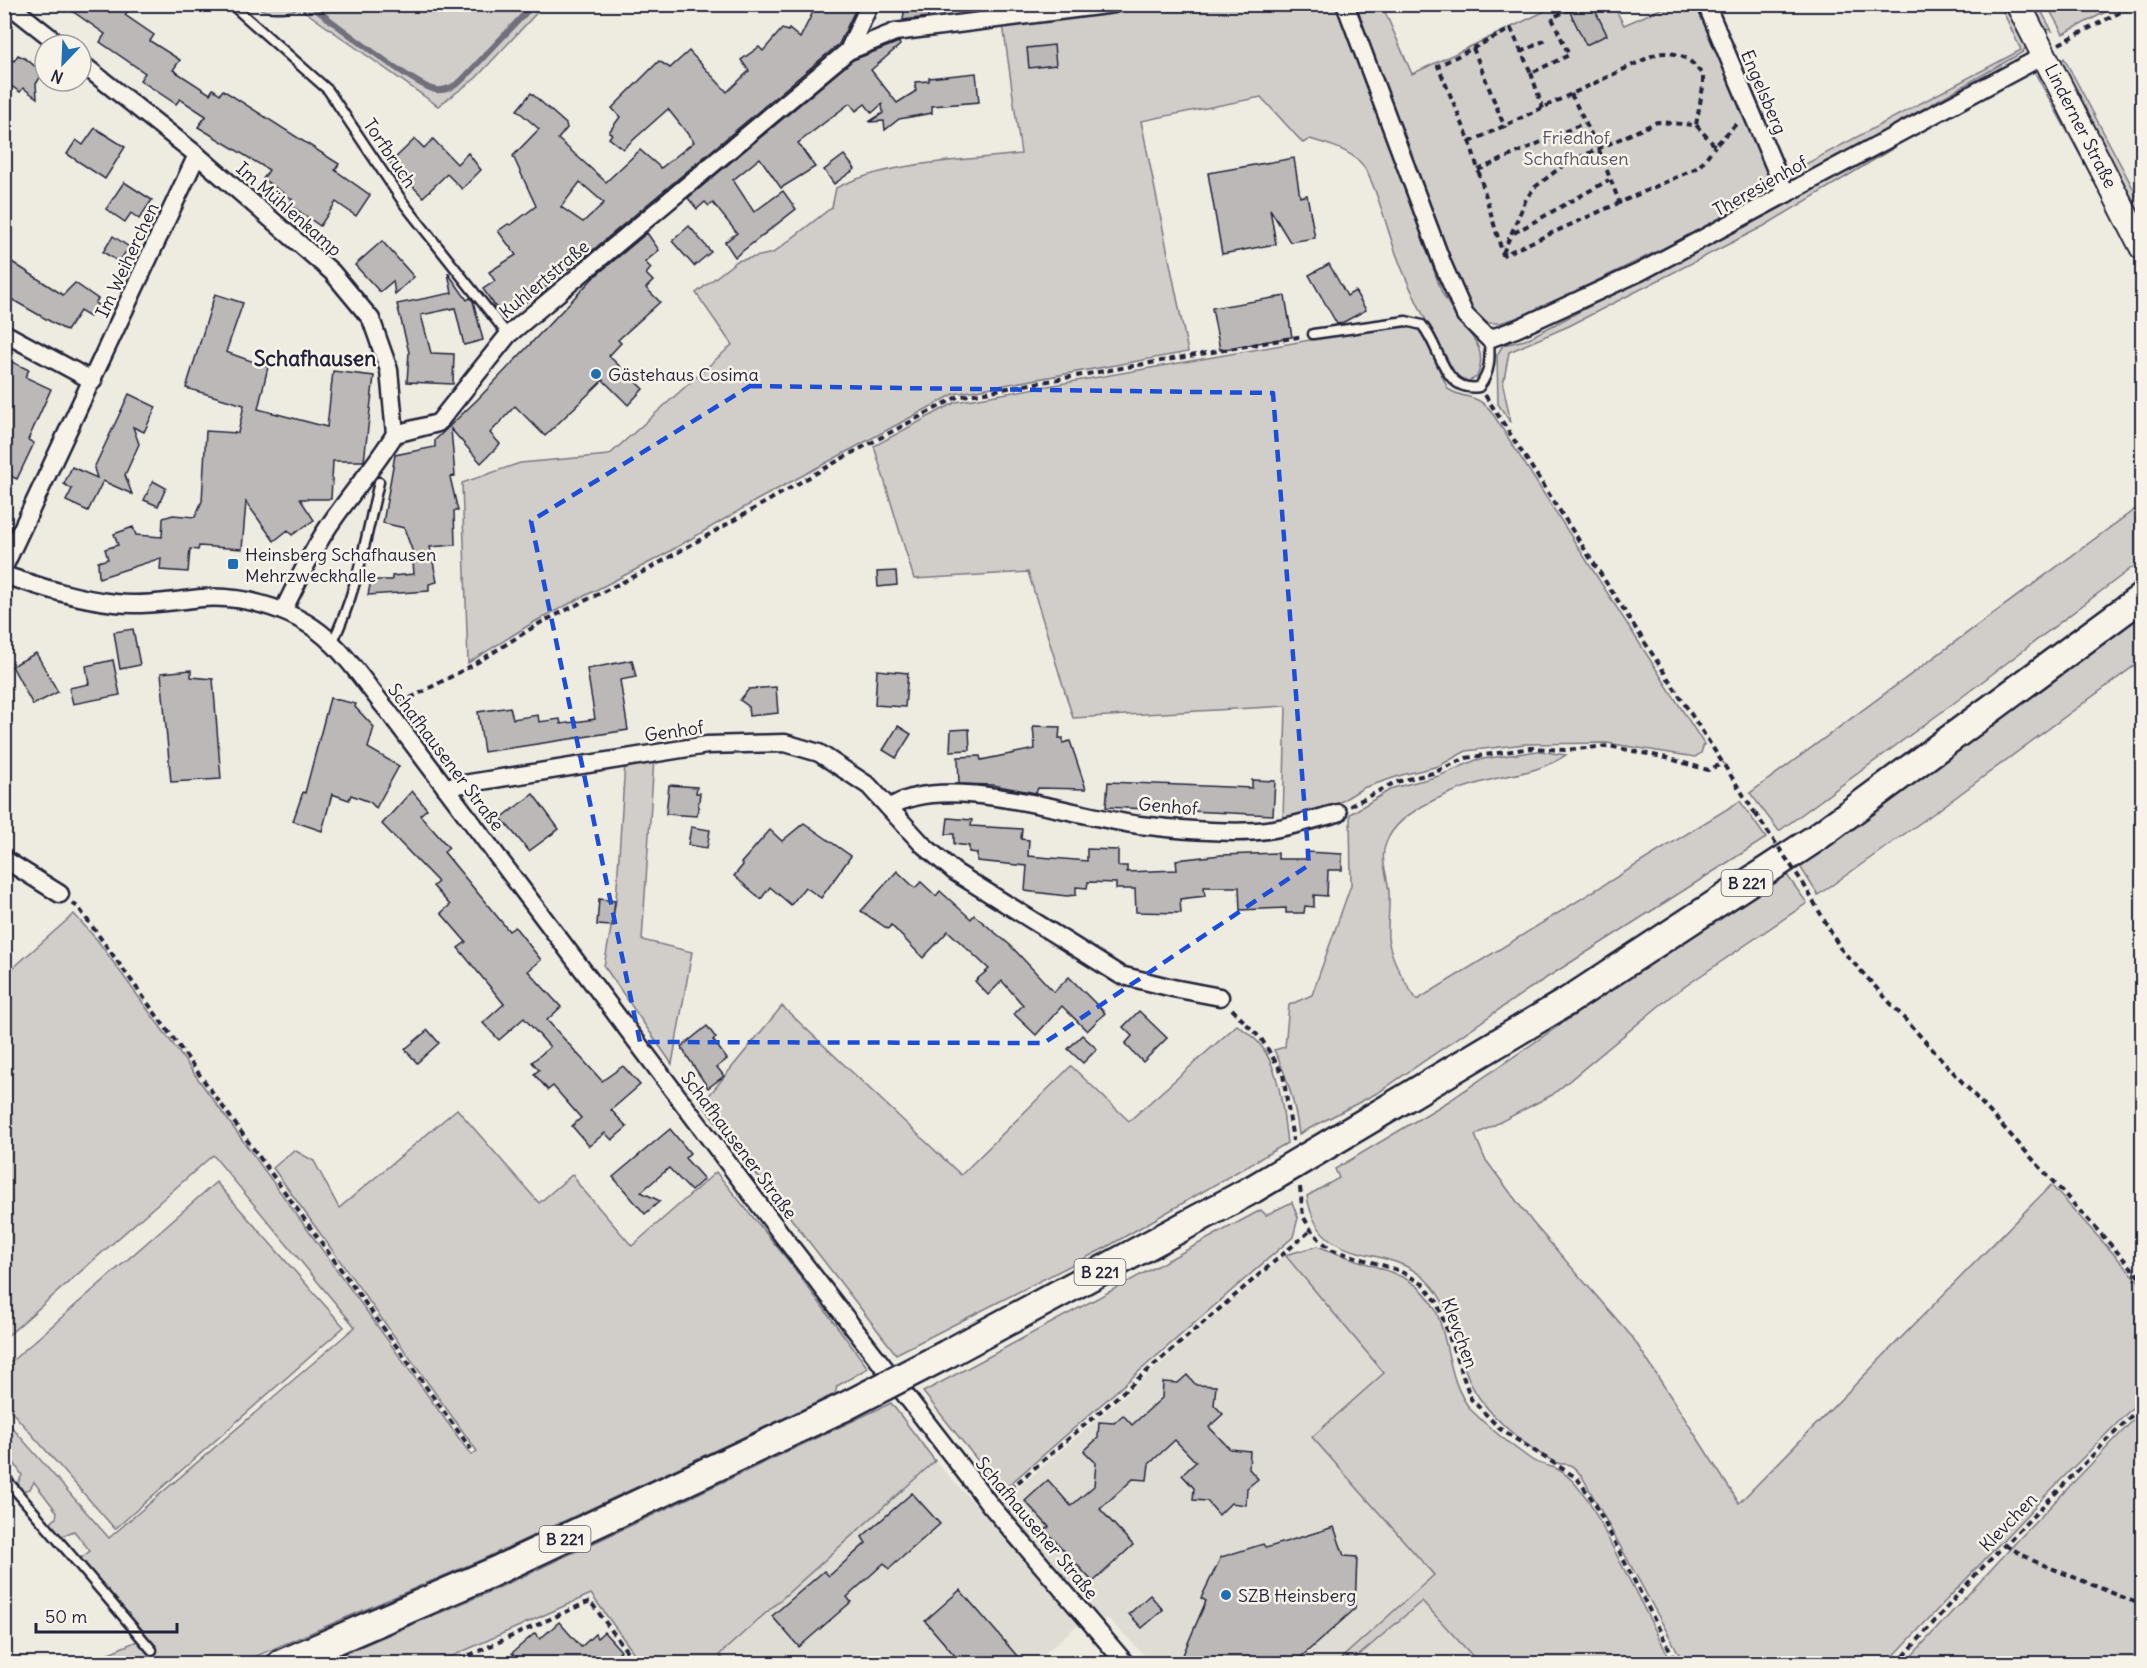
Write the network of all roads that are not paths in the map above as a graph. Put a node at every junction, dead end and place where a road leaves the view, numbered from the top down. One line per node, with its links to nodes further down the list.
1 (8, 4): 8 (street)
2 (231, 4): 17 (lane, Torfbruch)
3 (870, 4): 9 (street, Kuhlertstraße)
4 (1114, 4): 9 (street)
5 (1345, 4): 18 (street)
6 (1706, 4): 13 (street, Engelsberg)
7 (2018, 4): 10 (main road, Linderner Straße)
8 (45, 33)
9 (848, 51): 17 (street, Kuhlertstraße)
10 (2045, 55): 13 (street, Theresienhof); 14 (main road, Linderner Straße)
11 (93, 73): 12 (street, Im Mühlenkamp)
12 (197, 155): 19 (street, Im Weiherchen); 20 (street, Im Mühlenkamp)
13 (1786, 194): 18 (street, Theresienhof)
14 (2142, 247)
15 (4, 333): 19 (street)
16 (1313, 334): 18 (lane)
17 (508, 335): 20 (street, Kuhlertstraße)
18 (1489, 339)
19 (93, 381): 22 (street, Im Weiherchen)
20 (395, 434): 25 (street)
21 (379, 482): 26 (lane)
22 (4, 567)
23 (4, 575): 25 (street, Schafhausener Straße)
24 (2142, 597): 35 (main road, B 221, bridge)
25 (283, 612): 26 (street, Schafhausener Straße)
26 (332, 643): 27 (street, Schafhausener Straße)
27 (445, 787): 28 (street, Genhof); 36 (street, Schafhausener Straße)
28 (889, 808): 29 (street, Genhof); 32 (street, Genhof)
29 (1338, 813)
30 (4, 859): 31 (street)
31 (60, 894)
32 (1221, 997)
33 (4, 1476): 34 (lane)
34 (152, 1650)
35 (281, 1664)
36 (1126, 1664)

